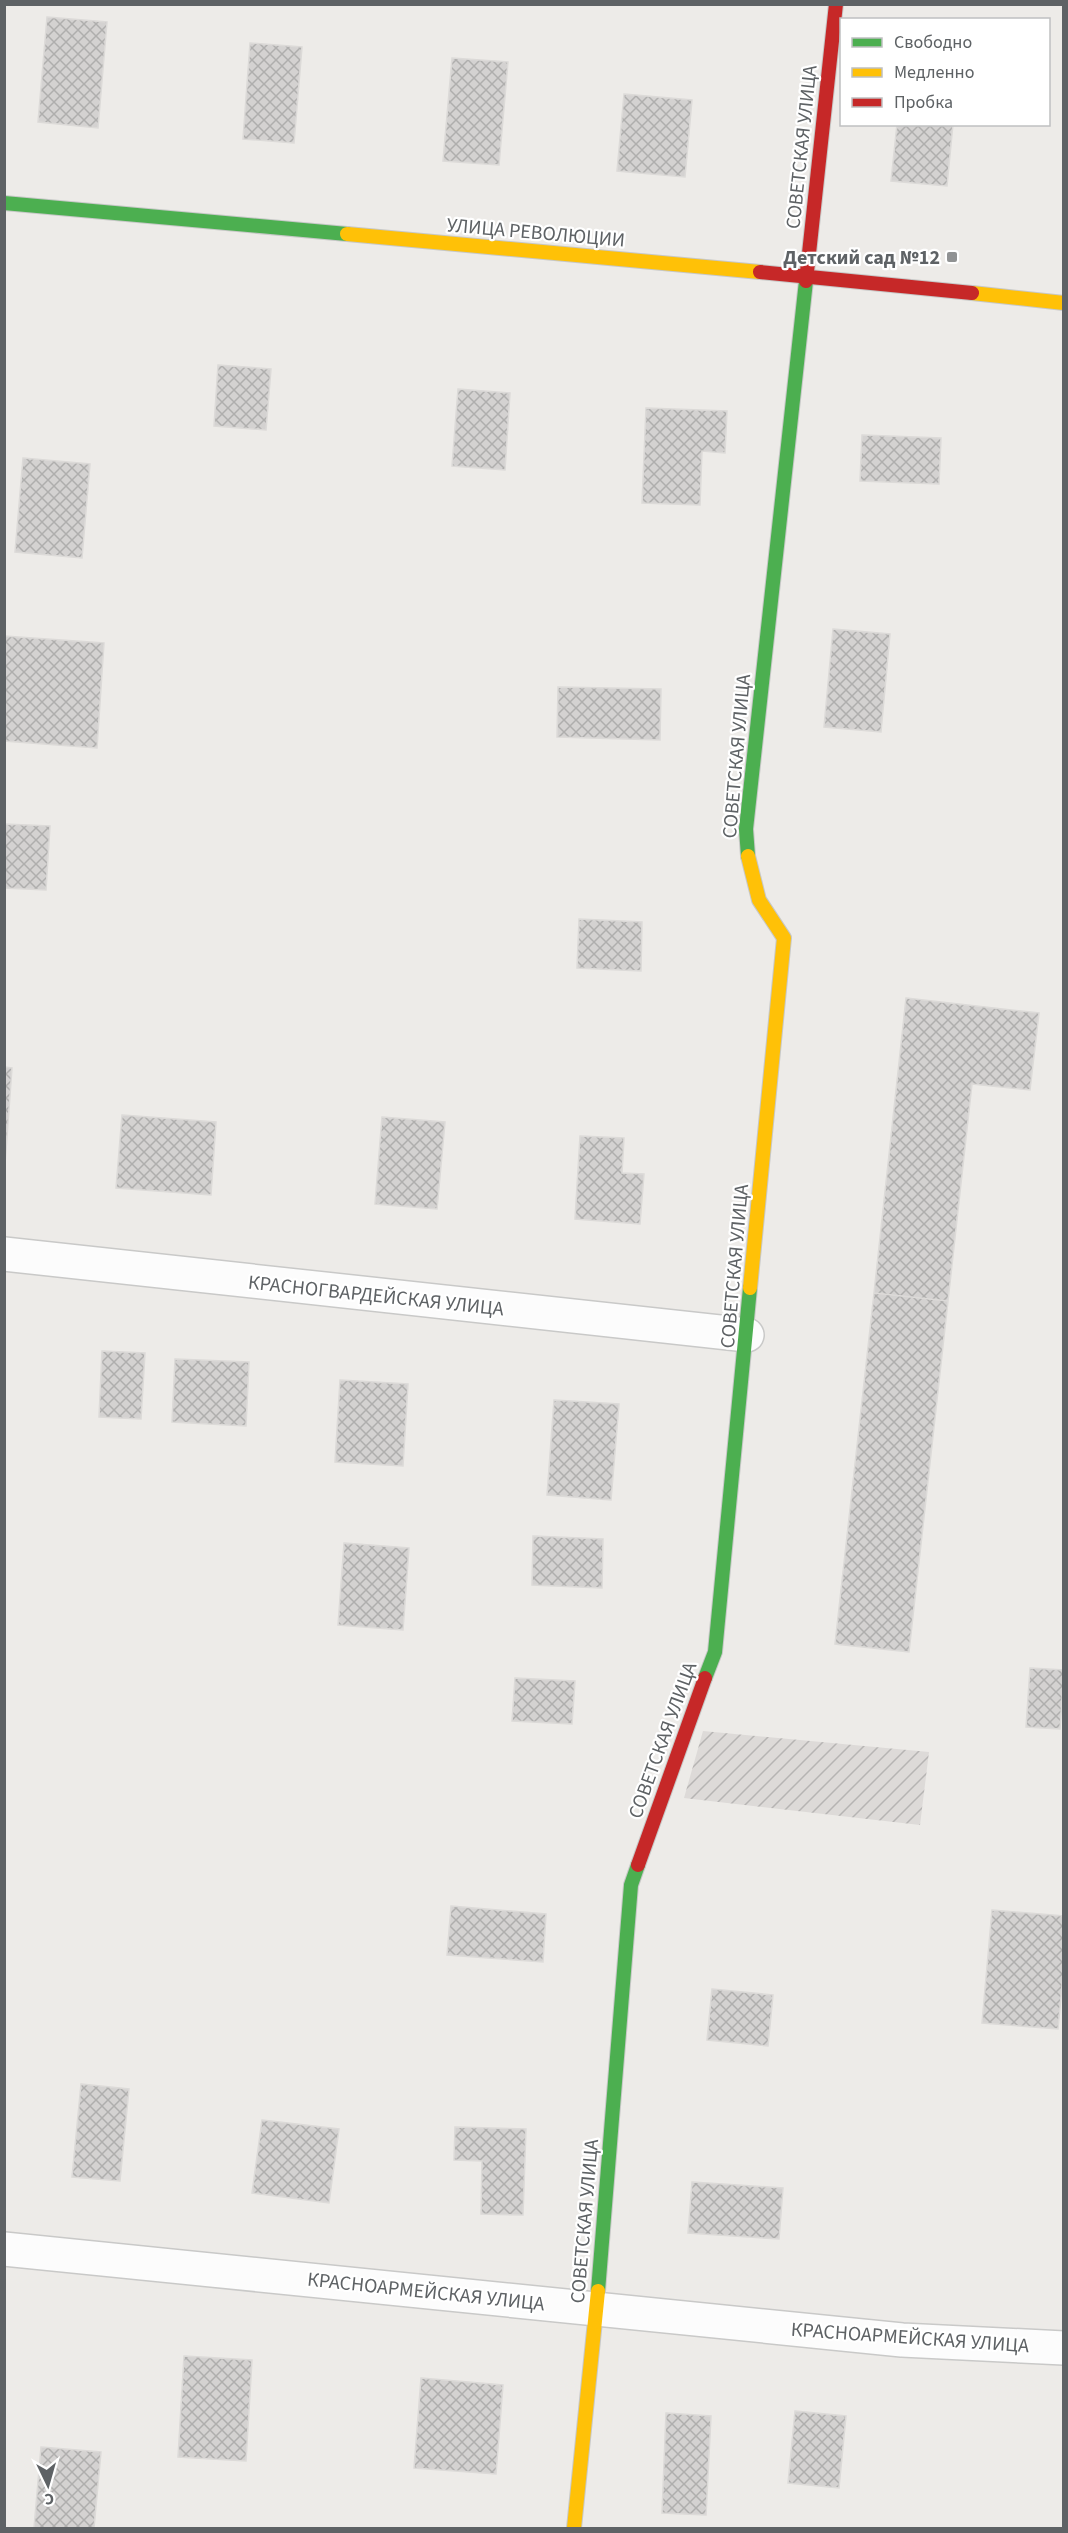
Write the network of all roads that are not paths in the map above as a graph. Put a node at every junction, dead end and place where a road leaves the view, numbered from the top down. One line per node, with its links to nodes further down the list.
1 (836, 4): 3 (street, СОВЕТСКАЯ УЛИЦА)
2 (4, 203): 3 (street, УЛИЦА РЕВОЛЮЦИИ)
3 (807, 276): 4 (street, УЛИЦА РЕВОЛЮЦИИ); 6 (street, СОВЕТСКАЯ УЛИЦА)
4 (1064, 303)
5 (4, 1254): 6 (street, КРАСНОГВАРДЕЙСКАЯ УЛИЦА)
6 (747, 1335): 8 (street, СОВЕТСКАЯ УЛИЦА)
7 (4, 2249): 8 (street, КРАСНОАРМЕЙСКАЯ УЛИЦА)
8 (597, 2308): 9 (street, КРАСНОАРМЕЙСКАЯ УЛИЦА); 10 (street, СОВЕТСКАЯ УЛИЦА)
9 (1064, 2348)
10 (574, 2529)

